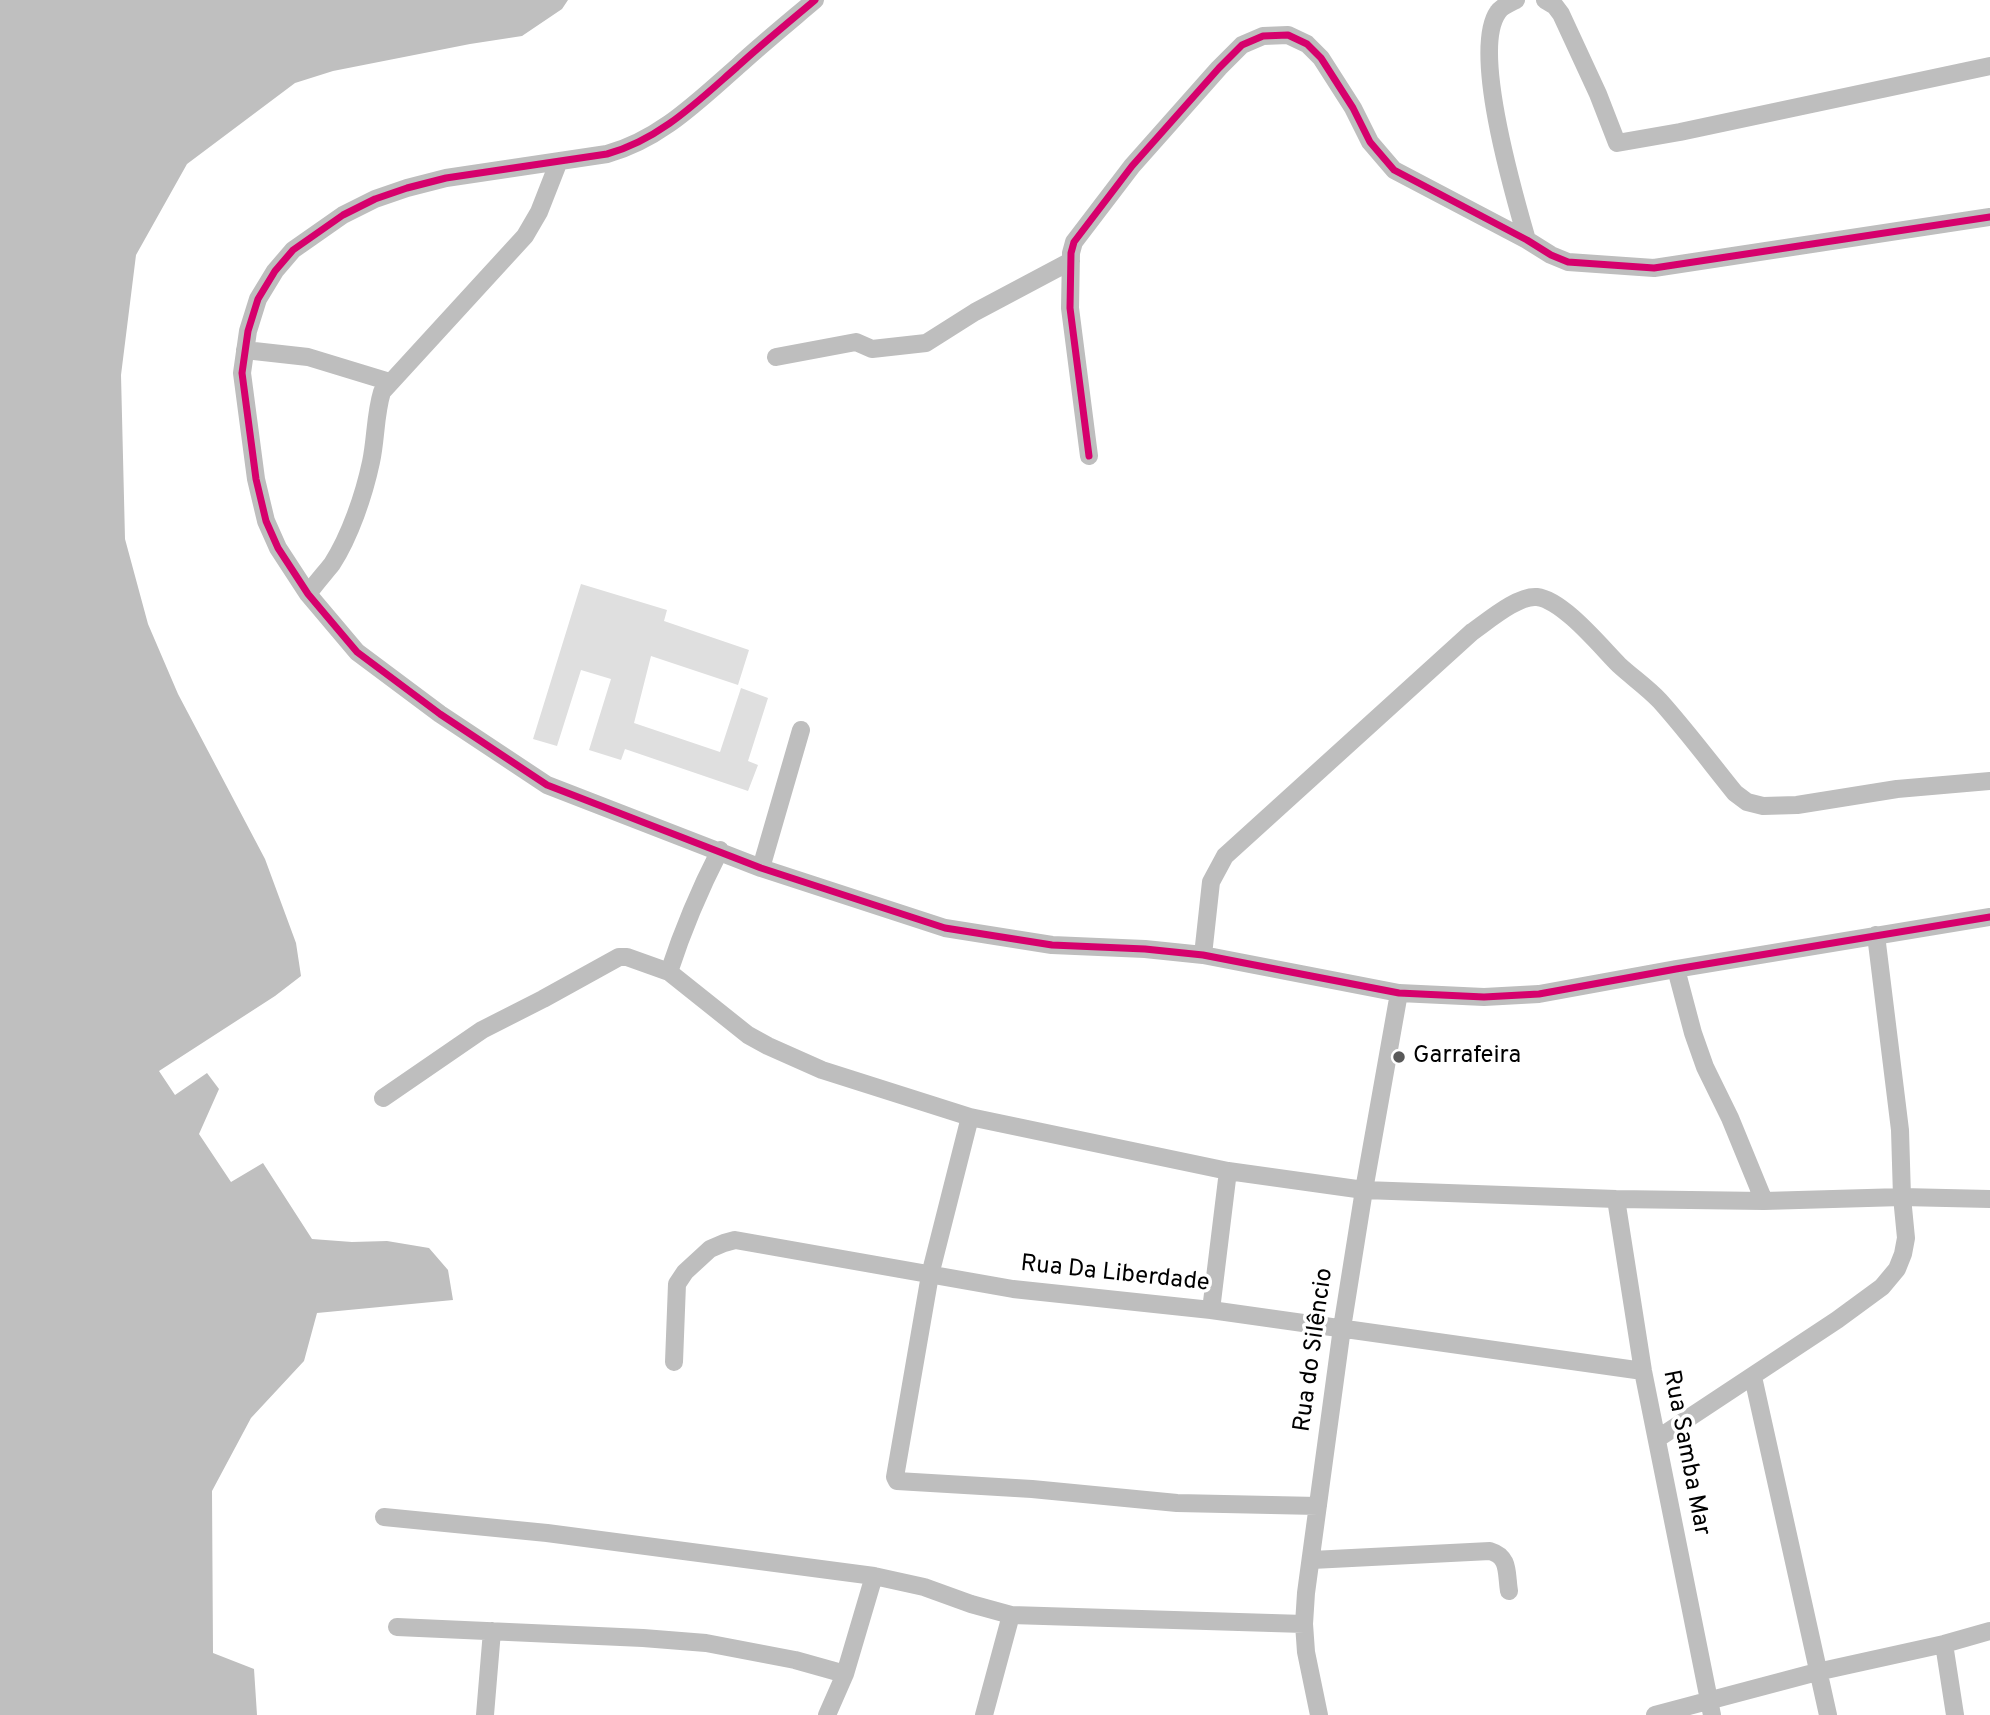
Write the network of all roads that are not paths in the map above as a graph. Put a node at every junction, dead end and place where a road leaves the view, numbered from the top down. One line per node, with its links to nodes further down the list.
1 (1516, 0): 7 (street)
2 (1545, 0): 4 (street)
3 (805, 3): 5 (street)
4 (1990, 66)
5 (559, 161): 9 (street); 11 (street)
6 (1990, 217): 7 (street)
7 (1527, 240): 8 (street)
8 (1071, 261): 10 (street); 12 (street)
9 (245, 351): 11 (street); 13 (street)
10 (776, 357)
11 (390, 382): 13 (street)
12 (1089, 456)
13 (307, 594): 16 (street)
14 (801, 730): 17 (street)
15 (1990, 781): 20 (street)
16 (720, 850): 17 (street); 22 (street)
17 (761, 867): 20 (street)
18 (1990, 917): 19 (street)
19 (1876, 935): 21 (street); 28 (street)
20 (1203, 955): 23 (street)
21 (1676, 969): 23 (street); 31 (street)
22 (669, 972): 24 (street); 25 (street)
23 (1399, 993): 27 (street, Rua do Silêncio)
24 (383, 1098)
25 (970, 1117): 26 (street); 32 (street)
26 (1228, 1171): 27 (street); 33 (street)
27 (1364, 1190): 29 (street); 34 (street, Rua do Silêncio)
28 (1902, 1198): 30 (street); 31 (street); 37 (street)
29 (1616, 1199): 31 (street); 36 (street, Rua Samba Mar)
30 (1990, 1199)
31 (1765, 1201)
32 (930, 1275): 33 (street, Rua Da Liberdade); 35 (street, Rua Da Liberdade); 39 (street)
33 (1211, 1310): 34 (street, Rua Da Liberdade)
34 (1342, 1328): 36 (street, Rua Da Liberdade); 39 (street, Rua do Silêncio)
35 (674, 1362)
36 (1643, 1371): 38 (street, Rua Samba Mar)
37 (1752, 1377): 38 (street); 50 (street)
38 (1657, 1439): 52 (street, Rua Samba Mar)
39 (1318, 1506): 41 (street, Rua do Silêncio)
40 (384, 1517): 42 (street)
41 (1312, 1560): 43 (street); 45 (street, Rua do Silêncio)
42 (874, 1576): 44 (street); 51 (street)
43 (1509, 1591)
44 (1011, 1615): 45 (street); 55 (street)
45 (1304, 1624): 56 (street, Rua do Silêncio)
46 (397, 1628): 47 (street)
47 (492, 1631): 51 (street); 53 (street)
48 (1990, 1631): 49 (street)
49 (1944, 1644): 50 (street); 59 (street)
50 (1817, 1671): 52 (street); 58 (street)
51 (845, 1674): 54 (street)
52 (1711, 1708): 57 (street)
53 (485, 1715)
54 (827, 1715)
55 (984, 1715)
56 (1319, 1715)
57 (1655, 1715)
58 (1828, 1715)
59 (1955, 1715)

